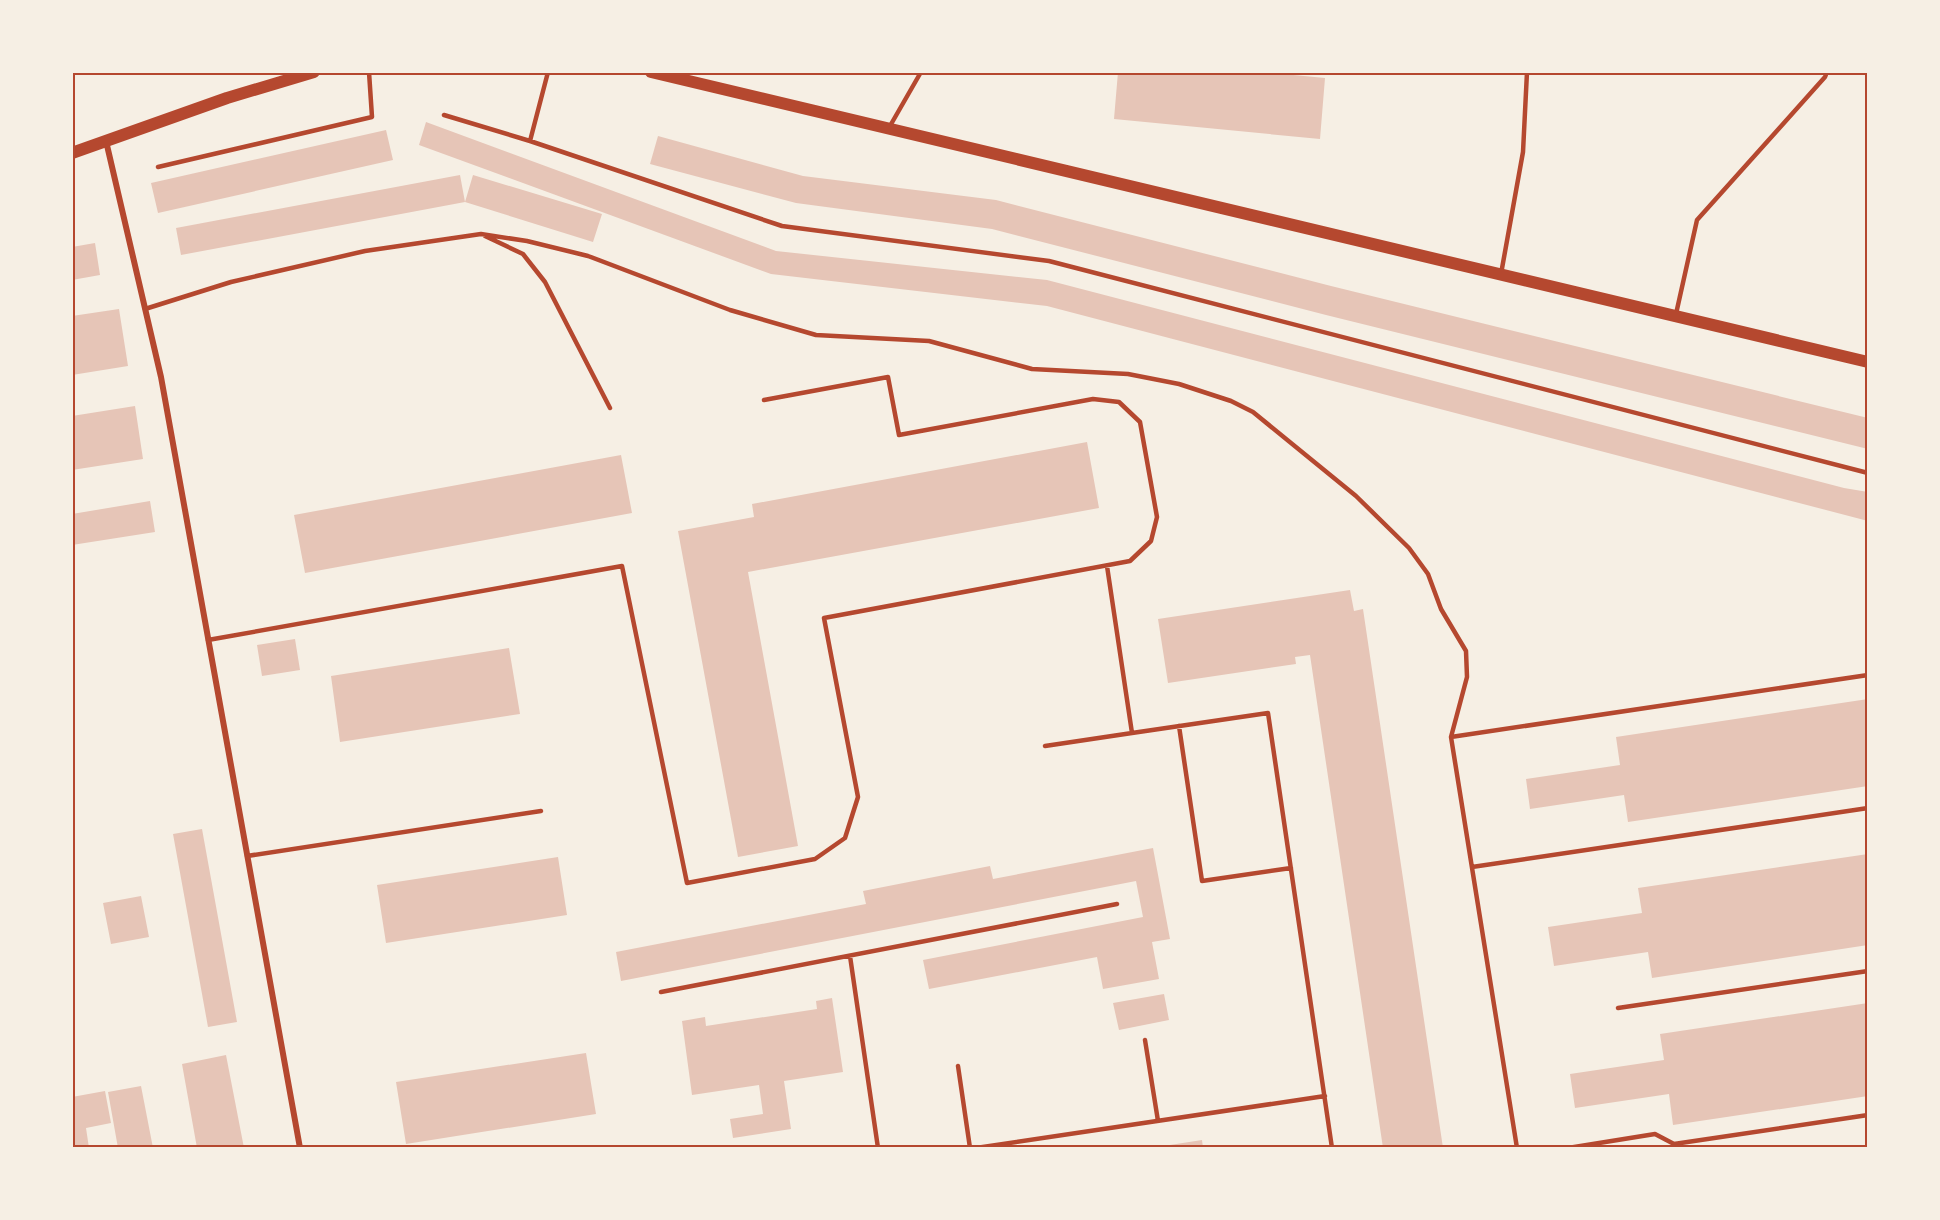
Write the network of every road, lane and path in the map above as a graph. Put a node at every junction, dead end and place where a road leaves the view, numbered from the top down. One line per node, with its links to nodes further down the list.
1 (314, 72): 10 (main road)
2 (369, 72): 13 (lane)
3 (548, 72): 11 (lane)
4 (651, 72): 9 (main road)
5 (921, 72): 9 (lane)
6 (1527, 72): 15 (lane)
7 (1827, 72): 17 (lane)
8 (444, 115): 11 (lane)
9 (889, 129): 15 (main road)
10 (106, 140): 12 (main road); 16 (street)
11 (530, 141): 21 (lane)
12 (72, 153)
13 (158, 167)
14 (481, 234): 16 (lane); 20 (lane); 27 (lane)
15 (1500, 274): 17 (main road)
16 (145, 309): 23 (street)
17 (1675, 316): 18 (main road)
18 (1868, 362)
19 (764, 400): 22 (lane)
20 (610, 408)
21 (1868, 473)
22 (1107, 566): 23 (lane); 26 (lane)
23 (208, 640): 31 (street)
24 (1868, 675): 27 (lane)
25 (1179, 726): 26 (lane); 33 (lane); 33 (lane)
26 (1132, 733): 28 (lane)
27 (1451, 737): 32 (lane)
28 (1045, 746)
29 (1868, 808): 32 (lane)
30 (541, 812): 31 (lane)
31 (247, 856): 44 (street)
32 (1472, 867): 49 (lane)
33 (1291, 868): 41 (lane)
34 (1117, 904): 35 (lane)
35 (850, 956): 37 (lane); 45 (lane)
36 (1868, 971): 38 (lane)
37 (661, 992)
38 (1618, 1008)
39 (1145, 1040): 43 (lane)
40 (958, 1066): 46 (lane)
41 (1325, 1096): 43 (lane); 48 (lane)
42 (1868, 1115): 50 (lane)
43 (1158, 1121): 47 (lane)
44 (300, 1148)
45 (878, 1148)
46 (970, 1148)
47 (976, 1148)
48 (1332, 1148)
49 (1517, 1148)
50 (1568, 1148)

